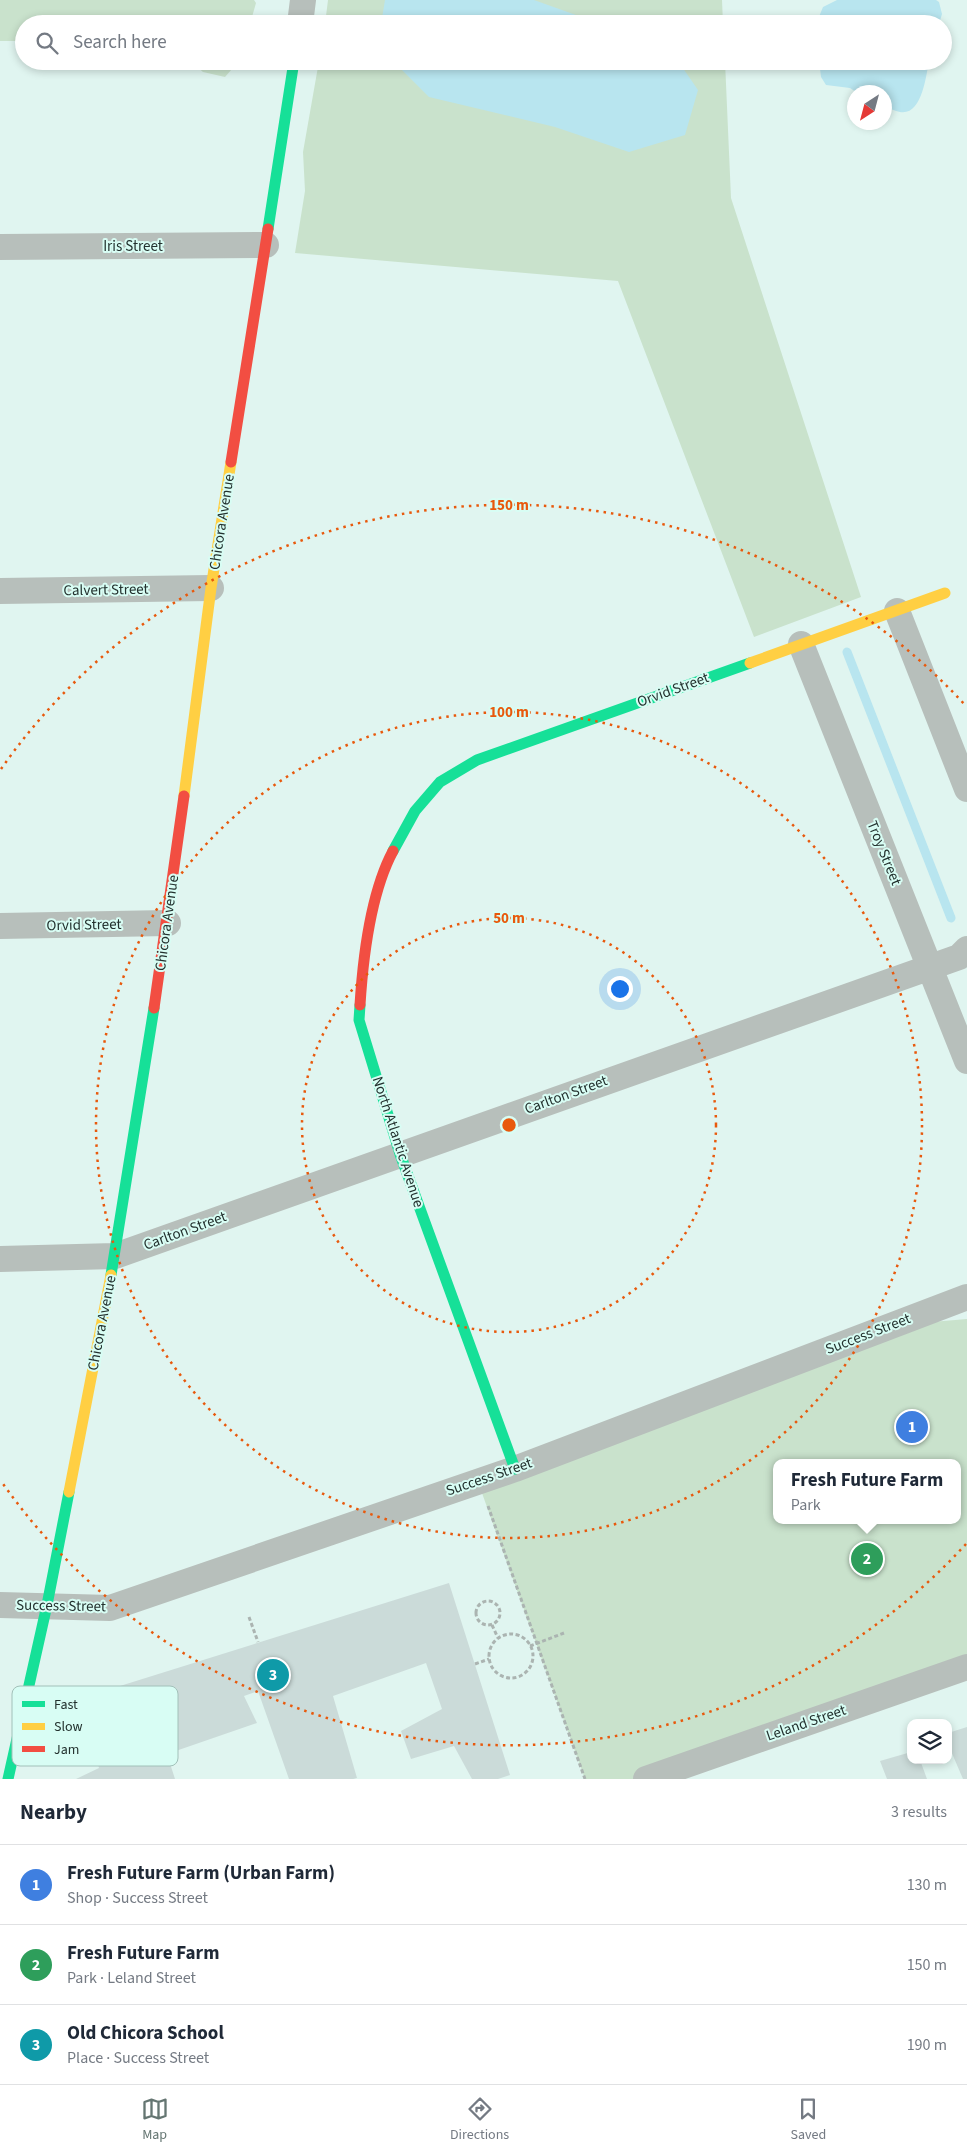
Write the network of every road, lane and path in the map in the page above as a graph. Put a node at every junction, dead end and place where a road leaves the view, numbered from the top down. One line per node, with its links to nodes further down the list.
1 (303, 0): 2 (street)
2 (301, 15)
3 (293, 70): 4 (street, Chicora Avenue)
4 (266, 245): 5 (street, Iris Street); 6 (street, Chicora Avenue)
5 (0, 247)
6 (211, 588): 7 (street, Calvert Street); 13 (street, Chicora Avenue)
7 (0, 592)
8 (945, 593): 9 (street, Orvid Street)
9 (897, 611): 10 (street, Orvid Street); 11 (street)
10 (802, 644): 12 (street, Orvid Street); 16 (street, Troy Street)
11 (967, 788)
12 (415, 811): 18 (street, North Atlantic Avenue)
13 (168, 923): 14 (street, Orvid Street); 19 (street, Chicora Avenue)
14 (0, 926)
15 (967, 949): 16 (street, Carlton Street)
16 (929, 966): 17 (street, Troy Street); 18 (street, Carlton Street)
17 (967, 1061)
18 (400, 1154): 19 (street, Carlton Street); 22 (street, North Atlantic Avenue)
19 (115, 1256): 20 (street, Carlton Street); 25 (street, Chicora Avenue)
20 (0, 1259)
21 (967, 1297): 22 (street, Success Street)
22 (515, 1469): 25 (street, Success Street)
23 (486, 1502): 31 (path)
24 (0, 1605): 25 (street, Success Street)
25 (47, 1605): 36 (street, Chicora Avenue)
26 (249, 1617): 30 (path)
27 (492, 1625): 27 (path); 29 (path)
28 (564, 1633): 31 (path)
29 (498, 1638): 32 (path); 33 (path)
30 (258, 1642)
31 (537, 1643): 32 (path); 37 (path)
32 (530, 1646): 33 (path)
33 (489, 1659): 34 (path)
34 (475, 1664)
35 (967, 1667): 38 (street, Leland Street)
36 (30, 1686)
37 (585, 1779)
38 (646, 1779)

